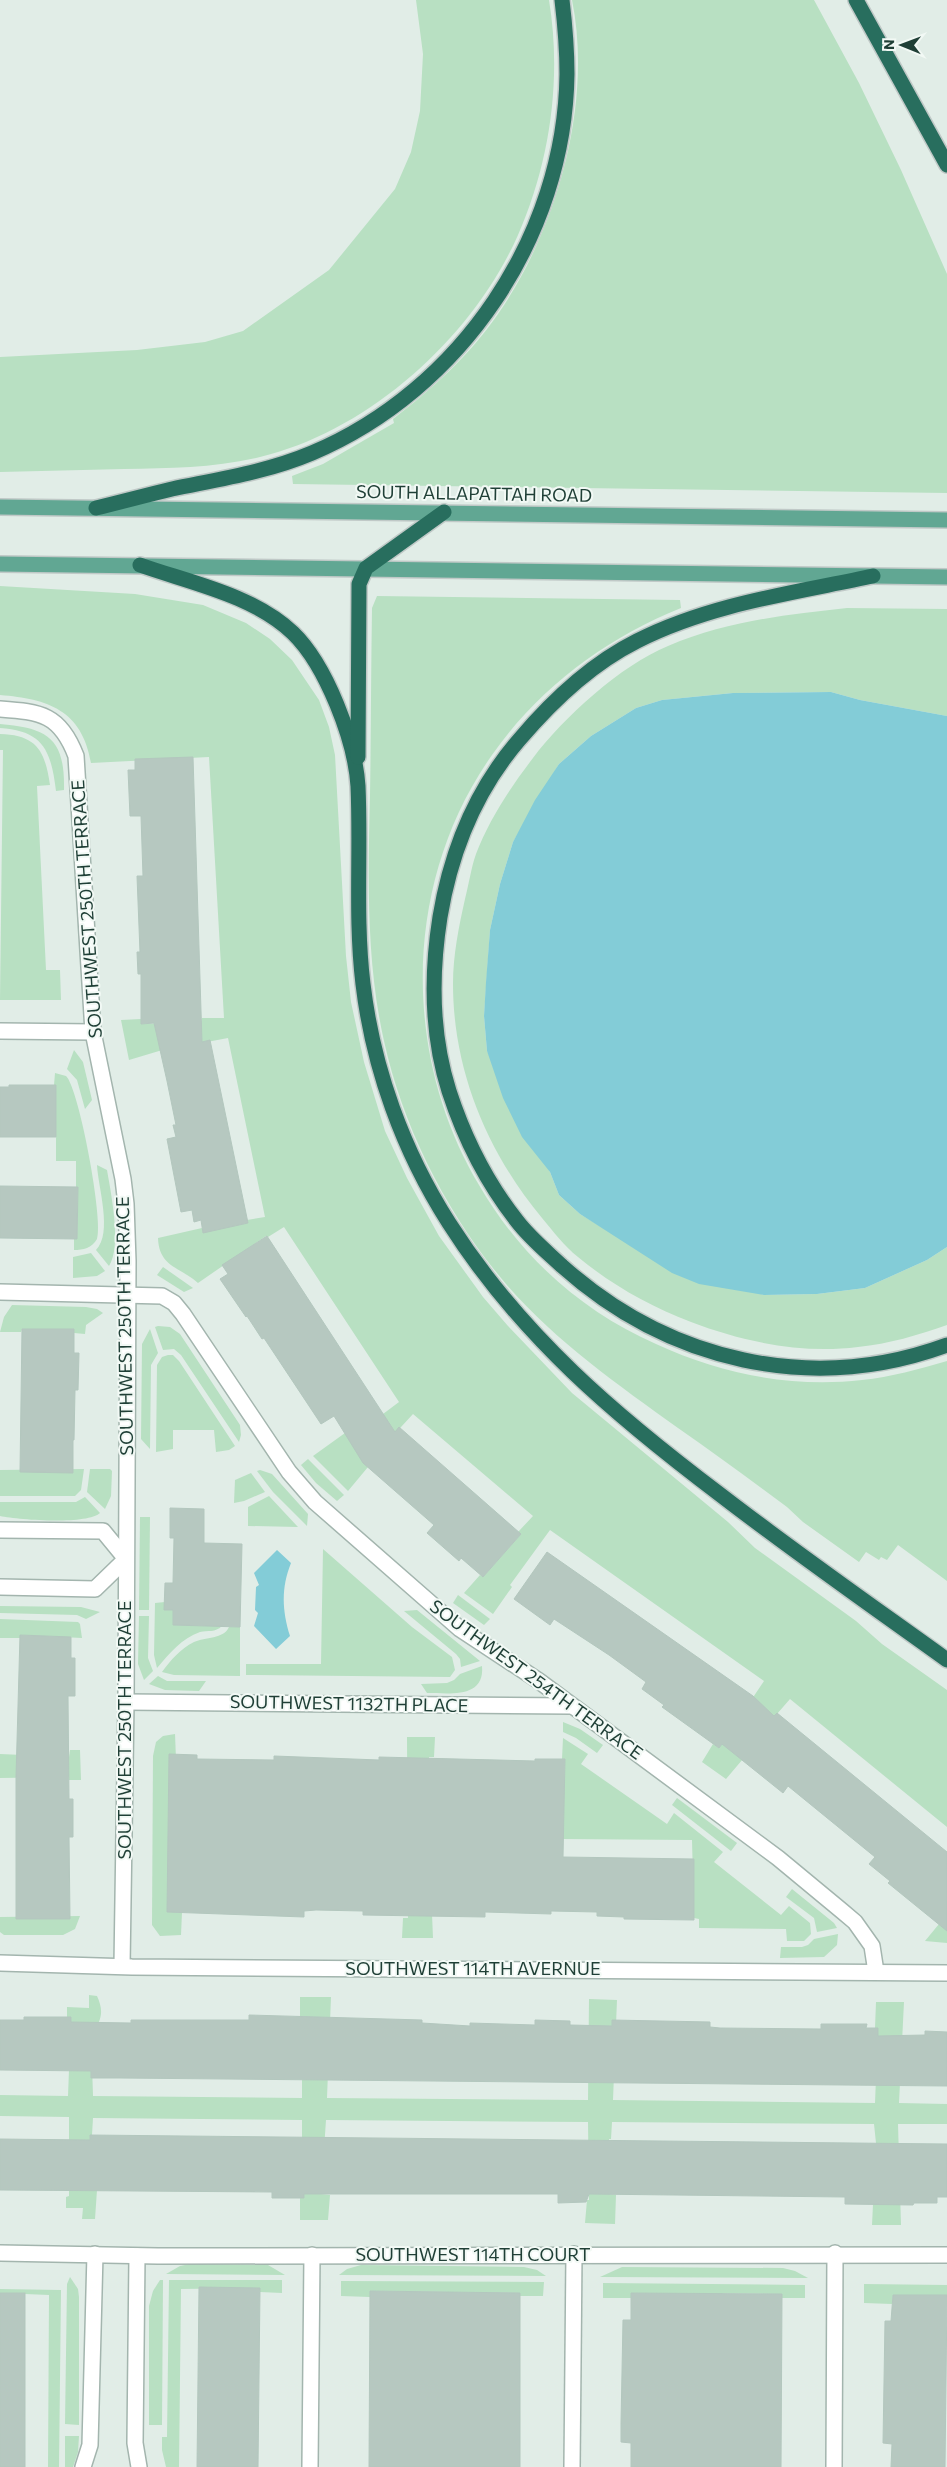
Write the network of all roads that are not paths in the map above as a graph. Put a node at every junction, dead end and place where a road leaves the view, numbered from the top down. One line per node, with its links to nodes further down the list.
1 (562, 0): 5 (highway)
2 (856, 0): 3 (highway)
3 (947, 165)
4 (0, 507): 5 (main road, SOUTH ALLAPATTAH ROAD)
5 (96, 508): 6 (main road, SOUTH ALLAPATTAH ROAD)
6 (444, 512): 7 (main road, SOUTH ALLAPATTAH ROAD); 10 (highway)
7 (947, 520)
8 (0, 564): 9 (main road)
9 (140, 565): 10 (main road); 14 (highway)
10 (366, 568): 11 (main road); 14 (highway)
11 (873, 576): 12 (main road); 19 (highway)
12 (947, 577)
13 (0, 709): 16 (street, SOUTHWEST 250TH TERRACE)
14 (358, 782): 23 (highway)
15 (0, 1031): 16 (street)
16 (93, 1032): 18 (street, SOUTHWEST 250TH TERRACE)
17 (0, 1292): 18 (street, SOUTHWEST 254TH TERRACE)
18 (128, 1295): 21 (street, SOUTHWEST 250TH TERRACE); 25 (street, SOUTHWEST 254TH TERRACE)
19 (947, 1345)
20 (0, 1530): 21 (street)
21 (126, 1559): 22 (street); 24 (street, SOUTHWEST 250TH TERRACE)
22 (0, 1587)
23 (947, 1660)
24 (126, 1702): 25 (street, SOUTHWEST 1132TH PLACE); 27 (street, SOUTHWEST 250TH TERRACE)
25 (571, 1706): 28 (street, SOUTHWEST 254TH TERRACE)
26 (0, 1963): 27 (street, SOUTHWEST 114TH AVERNUE)
27 (122, 1966): 28 (street, SOUTHWEST 114TH AVERNUE)
28 (876, 1972): 29 (street, SOUTHWEST 114TH AVERNUE)
29 (947, 1973)
30 (0, 2253): 32 (street, SOUTHWEST 114TH COURT)
31 (835, 2253): 33 (street, SOUTHWEST 114TH COURT); 35 (street, SOUTHWEST 114TH COURT); 41 (street)
32 (95, 2254): 36 (street, SOUTHWEST 114TH COURT); 37 (street)
33 (574, 2254): 34 (street, SOUTHWEST 114TH COURT); 40 (street)
34 (312, 2255): 36 (street, SOUTHWEST 114TH COURT); 39 (street)
35 (947, 2255)
36 (137, 2256): 38 (street)
37 (83, 2467)
38 (139, 2467)
39 (310, 2467)
40 (572, 2467)
41 (834, 2467)

